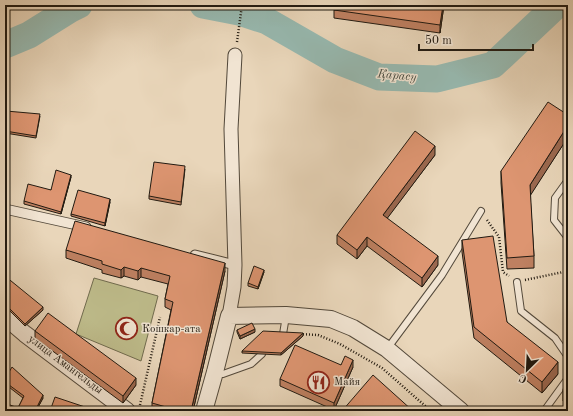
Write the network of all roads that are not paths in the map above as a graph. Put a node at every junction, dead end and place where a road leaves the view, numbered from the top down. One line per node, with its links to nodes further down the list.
1 (235, 54): 8 (street)
2 (568, 180): 6 (lane)
3 (5, 209): 5 (street)
4 (481, 211): 14 (lane)
5 (93, 229)
6 (568, 238)
7 (190, 254): 8 (street)
8 (235, 265): 11 (street)
9 (517, 282): 16 (lane)
10 (286, 315): 11 (street); 13 (lane); 14 (street)
11 (229, 316): 17 (street)
12 (5, 317): 19 (street, улица Амангельды)
13 (283, 333)
14 (387, 349): 21 (street)
15 (262, 354): 17 (lane)
16 (568, 357)
17 (215, 372): 20 (street)
18 (568, 378): 22 (lane)
19 (133, 409)
20 (204, 411)
21 (461, 411)
22 (544, 411)

